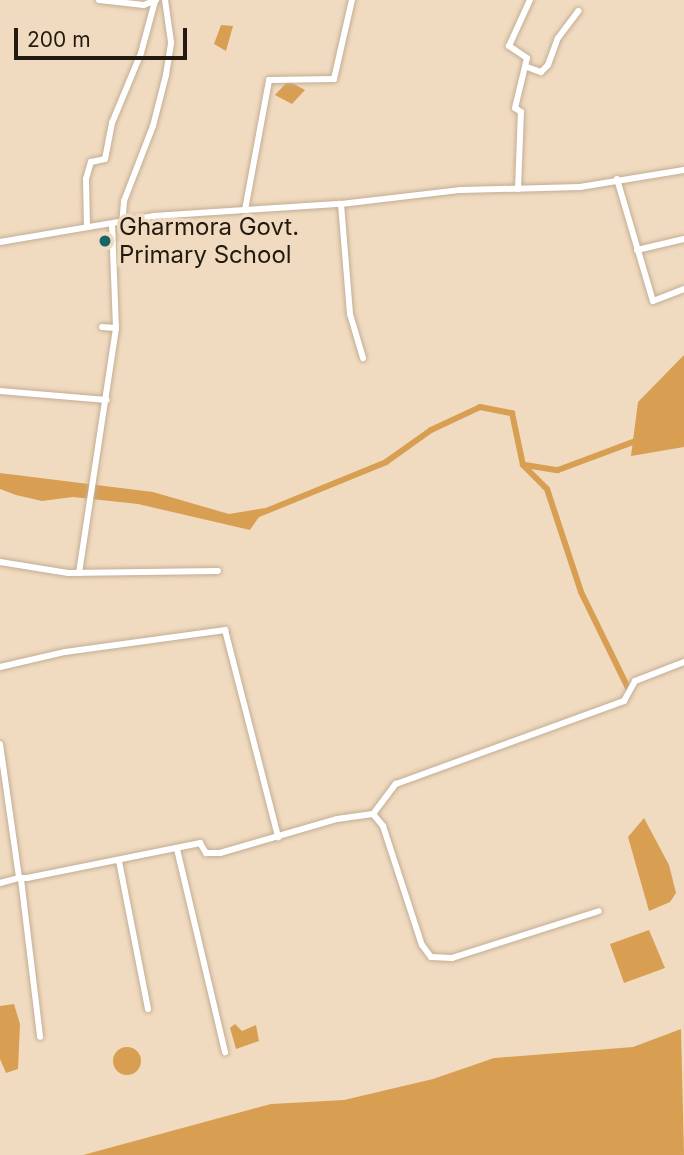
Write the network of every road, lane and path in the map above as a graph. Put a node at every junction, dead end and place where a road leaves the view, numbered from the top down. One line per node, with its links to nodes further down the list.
1 (99, 0): 5 (street)
2 (165, 0): 13 (street)
3 (352, 0): 12 (street)
4 (530, 0): 7 (street)
5 (156, 1): 15 (street)
6 (578, 11): 7 (street)
7 (527, 68): 10 (street)
8 (684, 170): 9 (street)
9 (617, 179): 10 (street); 18 (street)
10 (518, 189): 11 (street)
11 (341, 204): 12 (street); 22 (street)
12 (245, 210): 13 (street)
13 (122, 225): 14 (street)
14 (112, 226): 15 (street); 21 (street)
15 (87, 227): 17 (street)
16 (684, 239): 18 (street)
17 (0, 242)
18 (638, 250): 19 (street)
19 (684, 289)
20 (102, 327): 21 (street)
21 (116, 328): 24 (street)
22 (363, 358)
23 (0, 391): 24 (street)
24 (107, 400): 27 (street)
25 (0, 562): 27 (street)
26 (218, 570): 27 (street)
27 (79, 573)
28 (684, 662): 31 (street)
29 (0, 667): 32 (street)
30 (0, 744): 35 (street)
31 (373, 814): 32 (street); 37 (street)
32 (278, 837): 33 (street)
33 (177, 849): 34 (street); 40 (street)
34 (119, 861): 35 (street); 38 (street)
35 (20, 879): 36 (street); 39 (street)
36 (0, 883)
37 (599, 911)
38 (148, 1009)
39 (40, 1037)
40 (225, 1052)

